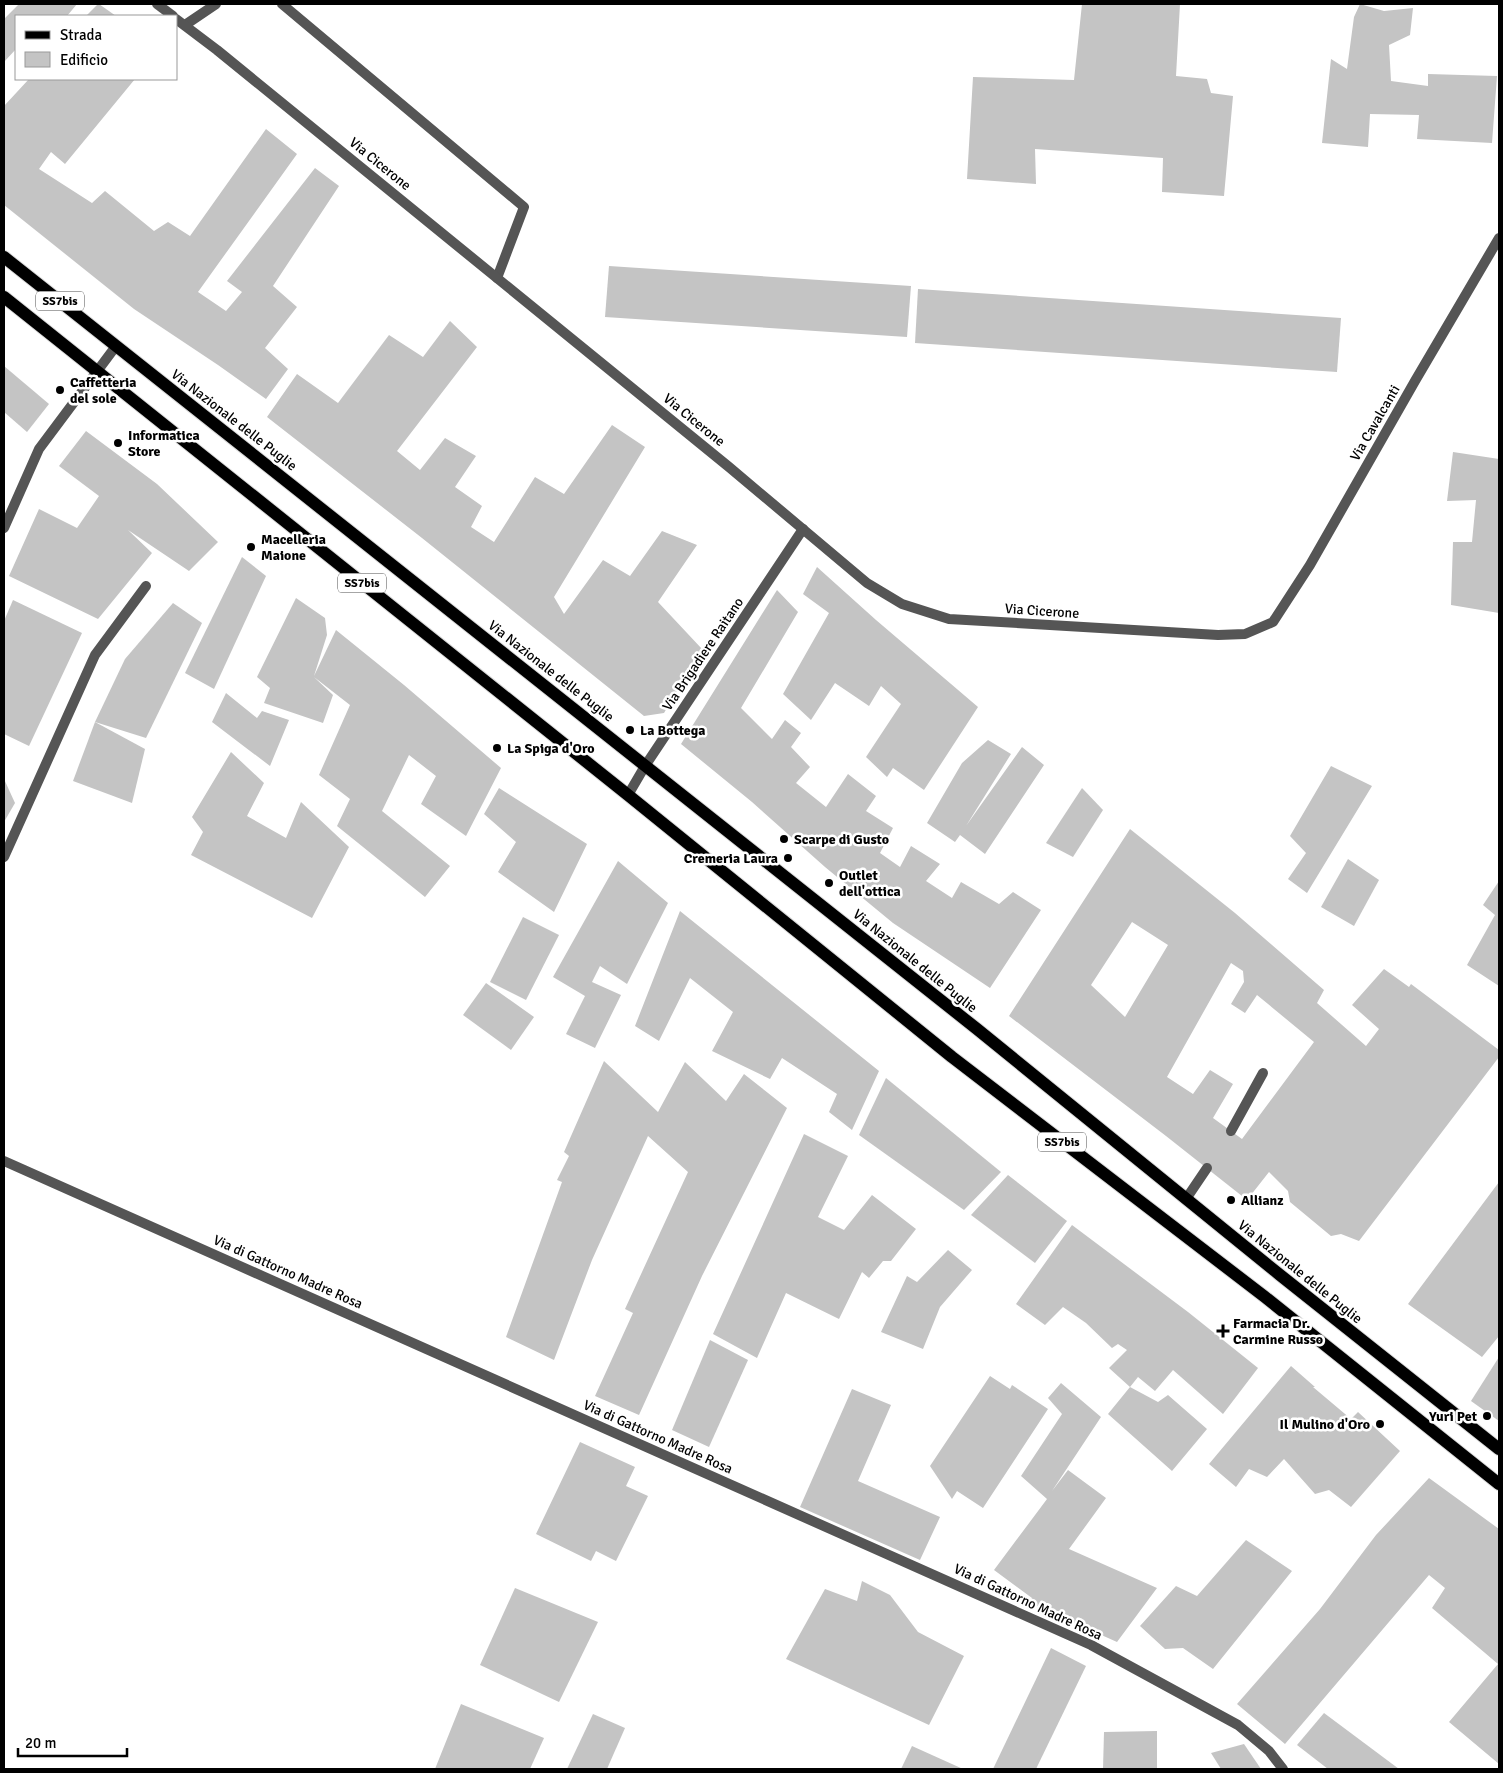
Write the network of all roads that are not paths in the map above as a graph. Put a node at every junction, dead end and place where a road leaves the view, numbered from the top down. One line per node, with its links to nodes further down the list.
1 (157, 4): 4 (street)
2 (216, 4): 6 (street)
3 (282, 4): 9 (street)
4 (172, 15)
5 (178, 20): 6 (street, Via Cicerone)
6 (185, 25): 9 (street, Via Cicerone)
7 (1499, 238): 16 (street, Via Cavalcanti)
8 (4, 257): 11 (main road, Via Nazionale delle Puglie / SS7bis)
9 (497, 278): 14 (street, Via Cicerone)
10 (4, 297): 12 (main road, SS7bis)
11 (116, 346): 12 (street); 17 (main road, Via Nazionale delle Puglie / SS7bis)
12 (96, 371): 13 (street); 18 (main road, SS7bis)
13 (4, 528)
14 (803, 529): 16 (street, Via Cicerone); 17 (street, Via Brigadiere Raitano)
15 (146, 586): 19 (street)
16 (1273, 622)
17 (645, 766): 18 (street, Via Brigadiere Raitano); 24 (main road, Via Nazionale delle Puglie / SS7bis)
18 (628, 795): 26 (main road, SS7bis)
19 (4, 857)
20 (1263, 1074): 21 (street)
21 (1230, 1131)
22 (4, 1160): 27 (street, Via di Gattorno Madre Rosa)
23 (1207, 1168): 24 (street)
24 (1186, 1199): 25 (main road, Via Nazionale delle Puglie / SS7bis)
25 (1499, 1449)
26 (1499, 1484)
27 (1283, 1769)

